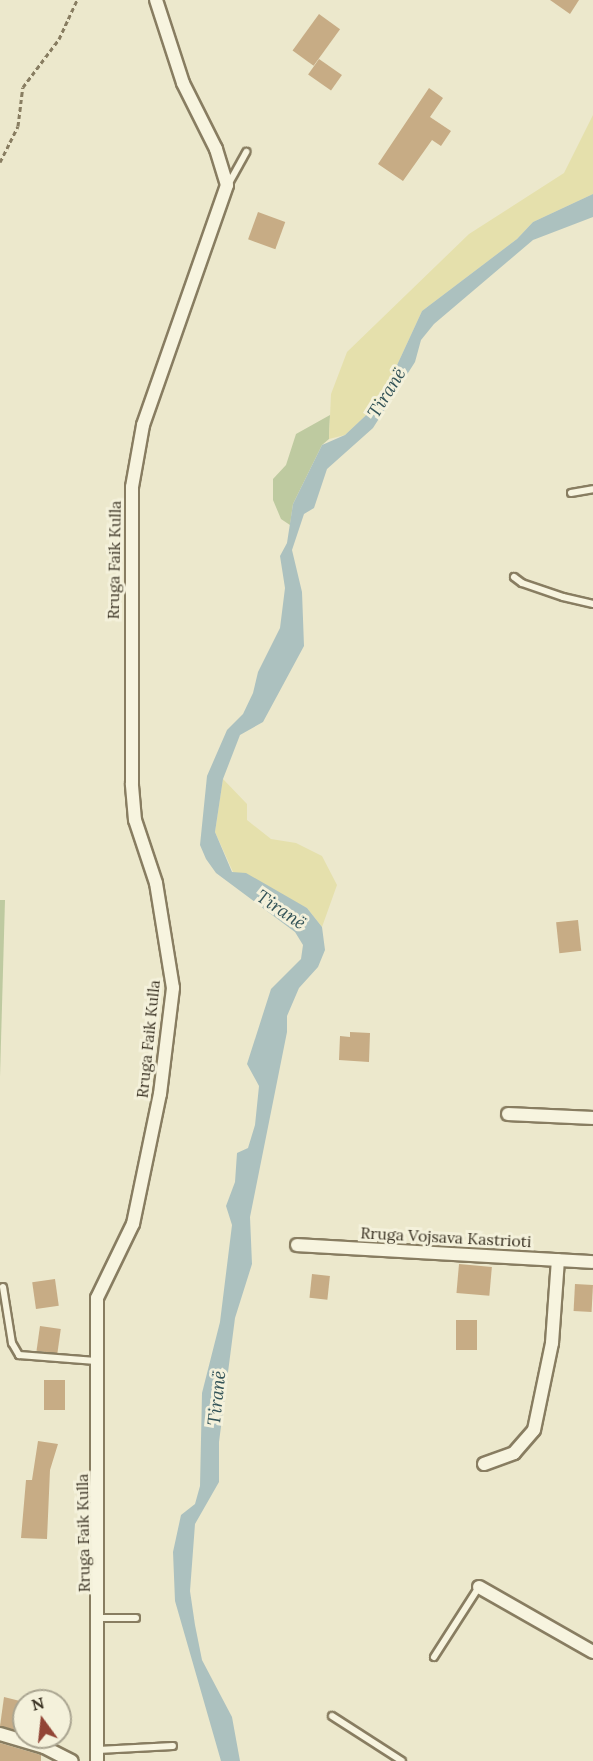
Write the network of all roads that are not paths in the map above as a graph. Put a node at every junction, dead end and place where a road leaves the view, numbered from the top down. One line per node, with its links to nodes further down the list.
1 (156, 0): 3 (street)
2 (246, 152): 3 (lane, Rruga Faik Kulla)
3 (227, 185): 14 (street, Rruga Faik Kulla)
4 (593, 489): 5 (lane)
5 (571, 493)
6 (514, 577): 7 (lane)
7 (593, 604)
8 (508, 1113): 9 (street)
9 (593, 1118)
10 (297, 1245): 11 (street, Rruga Vojsava Kastrioti)
11 (558, 1260): 12 (street, Rruga Vojsava Kastrioti); 15 (street)
12 (593, 1262)
13 (3, 1287): 14 (lane)
14 (96, 1361): 17 (street, Rruga Faik Kulla)
15 (484, 1464)
16 (479, 1587): 19 (street); 20 (lane)
17 (100, 1617): 18 (lane); 24 (street, Rruga Faik Kulla)
18 (136, 1618)
19 (593, 1652)
20 (434, 1657)
21 (332, 1716): 26 (lane)
22 (0, 1734): 25 (street)
23 (174, 1746): 24 (lane)
24 (98, 1756)
25 (72, 1761)
26 (402, 1761)

